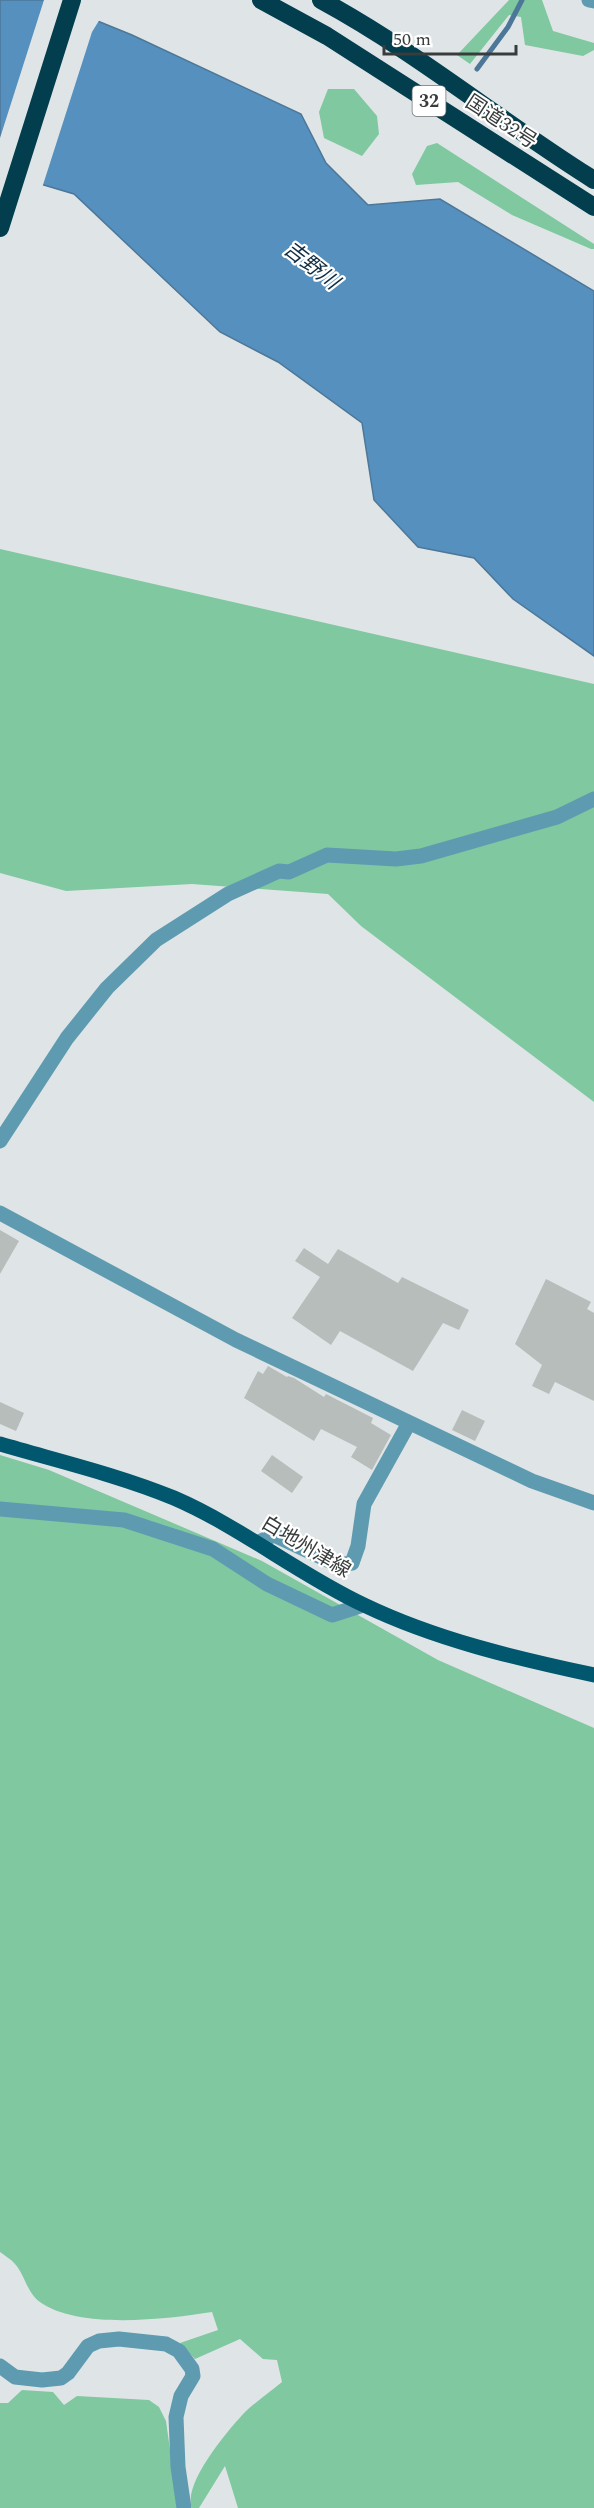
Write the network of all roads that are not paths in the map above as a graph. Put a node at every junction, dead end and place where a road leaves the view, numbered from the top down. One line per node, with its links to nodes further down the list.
1 (72, 0): 8 (highway)
2 (261, 0): 7 (highway, 国道32号 / 32)
3 (321, 0): 6 (highway, 国道32号 / 32)
4 (589, 0): 5 (street)
5 (594, 1)
6 (594, 180)
7 (594, 207)
8 (0, 228)
9 (594, 799): 10 (street)
10 (0, 1142)
11 (0, 1213): 12 (street)
12 (409, 1423): 14 (street); 16 (street)
13 (0, 1444): 16 (main road, 白地州津線)
14 (594, 1503)
15 (0, 1509): 17 (street)
16 (259, 1542): 17 (main road, 白地州津線)
17 (363, 1605): 18 (main road, 白地州津線)
18 (594, 1675)
19 (0, 2366): 20 (street)
20 (184, 2508)

